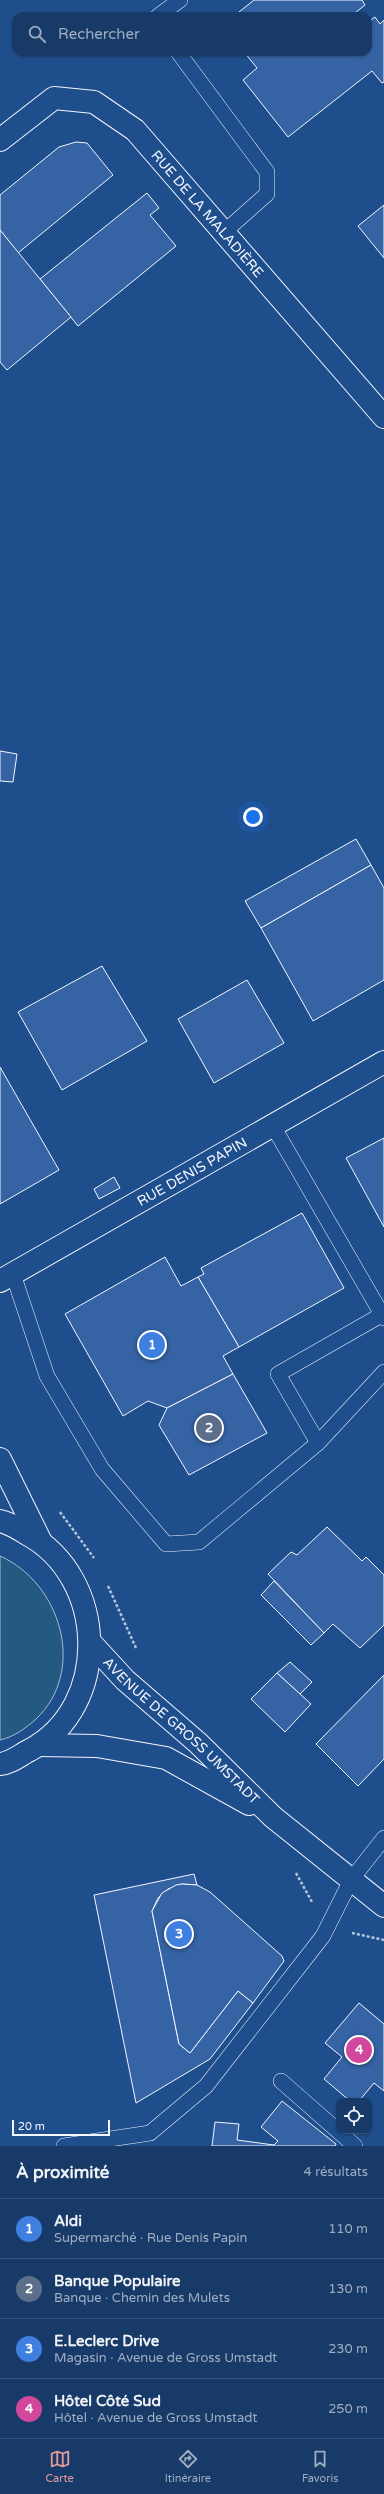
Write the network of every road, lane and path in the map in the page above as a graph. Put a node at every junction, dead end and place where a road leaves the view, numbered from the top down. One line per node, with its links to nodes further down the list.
1 (180, 0): 2 (lane)
2 (164, 12)
3 (181, 56): 5 (lane)
4 (0, 140): 5 (street, RUE DE LA MALADIÈRE)
5 (224, 233): 6 (street, RUE DE LA MALADIÈRE)
6 (384, 417)
7 (384, 1062): 8 (street, RUE DENIS PAPIN)
8 (272, 1126): 9 (street, RUE DENIS PAPIN); 10 (lane)
9 (6, 1278): 12 (lane)
10 (383, 1316): 12 (lane)
11 (384, 1372): 12 (lane)
12 (318, 1443)
13 (0, 1459): 16 (street)
14 (56, 1507): 17 (path)
15 (0, 1521): 16 (street)
16 (40, 1540): 19 (street)
17 (97, 1563)
18 (107, 1584): 20 (path)
19 (91, 1643): 21 (street); 23 (street, AVENUE DE GROSS UMSTADT)
20 (138, 1652)
21 (40, 1745): 22 (street); 23 (street, AVENUE DE GROSS UMSTADT)
22 (2, 1767)
23 (272, 1817): 26 (street, AVENUE DE GROSS UMSTADT)
24 (384, 1838): 26 (lane)
25 (292, 1867): 28 (path)
26 (351, 1880): 27 (street, AVENUE DE GROSS UMSTADT); 28 (lane)
27 (384, 1906)
28 (327, 1927): 29 (path); 31 (lane)
29 (384, 1940)
30 (281, 2081): 32 (lane)
31 (64, 2146)
32 (355, 2146)

